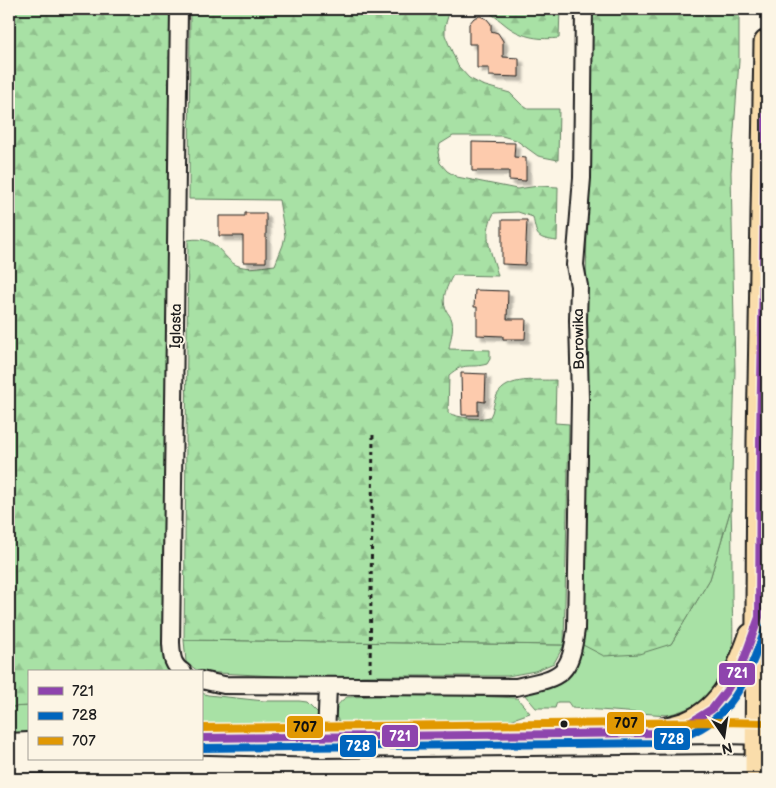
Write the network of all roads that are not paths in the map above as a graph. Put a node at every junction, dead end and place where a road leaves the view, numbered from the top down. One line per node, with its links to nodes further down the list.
1 (179, 9): 5 (street, Iglasta)
2 (584, 9): 7 (street, Borowika)
3 (767, 43): 4 (main road)
4 (758, 617): 8 (main road); 9 (main road)
5 (180, 670)
6 (202, 680): 7 (street)
7 (328, 686): 10 (street)
8 (655, 733): 9 (main road); 10 (main road)
9 (763, 733): 17 (main road)
10 (326, 737): 11 (main road)
11 (202, 738)
12 (28, 744): 13 (main road)
13 (9, 745)
14 (9, 762): 15 (main road)
15 (175, 768): 16 (main road)
16 (320, 770): 17 (main road); 18 (street)
17 (761, 771)
18 (269, 779)

